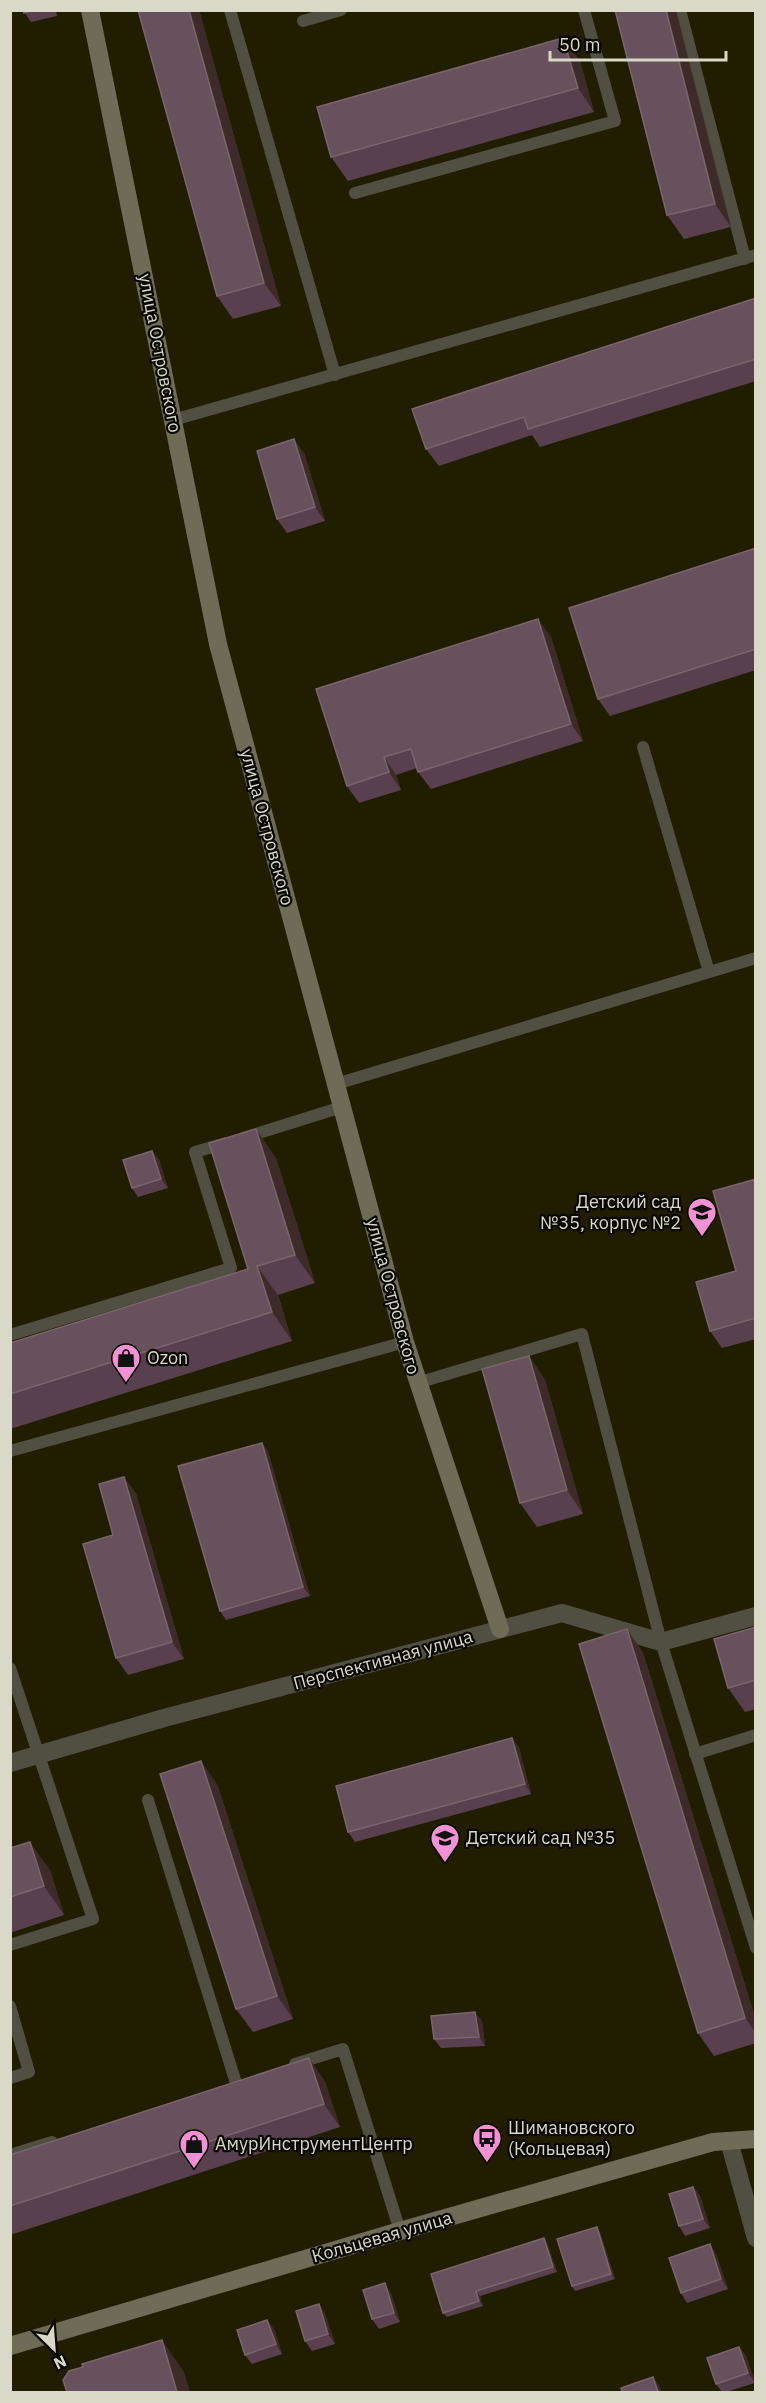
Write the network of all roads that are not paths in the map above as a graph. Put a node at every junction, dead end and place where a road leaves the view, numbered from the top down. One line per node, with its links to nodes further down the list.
1 (90, 10): 10 (street, улица Островского)
2 (230, 10): 9 (lane)
3 (341, 10): 6 (lane)
4 (585, 10): 7 (lane)
5 (680, 10): 8 (lane)
6 (303, 21)
7 (355, 193)
8 (750, 257): 9 (lane)
9 (335, 375): 10 (lane)
10 (173, 420): 14 (street, улица Островского)
11 (644, 747): 13 (lane)
12 (756, 958): 13 (lane)
13 (709, 972): 14 (lane)
14 (336, 1084): 15 (street, улица Островского)
15 (342, 1107): 16 (lane); 17 (street, улица Островского)
16 (10, 1335)
17 (405, 1342): 18 (street, улица Островского); 19 (lane)
18 (417, 1383): 21 (street, улица Островского); 22 (lane)
19 (10, 1451)
20 (756, 1616): 22 (street)
21 (501, 1629): 22 (street, Перспективная улица); 25 (street, Перспективная улица)
22 (661, 1642): 26 (lane)
23 (10, 1668): 25 (lane)
24 (756, 1735): 26 (lane)
25 (40, 1754): 27 (street, Перспективная улица); 29 (lane)
26 (695, 1754): 30 (lane)
27 (10, 1763)
28 (148, 1800): 34 (lane)
29 (10, 1945)
30 (756, 1948)
31 (10, 2006): 33 (lane)
32 (278, 2070): 39 (lane)
33 (10, 2078)
34 (235, 2083)
35 (67, 2137): 38 (lane)
36 (756, 2139): 37 (street, Кольцевая улица)
37 (729, 2141): 39 (street, Кольцевая улица); 40 (street)
38 (10, 2155)
39 (400, 2231): 41 (street, Кольцевая улица)
40 (756, 2238)
41 (10, 2346)

